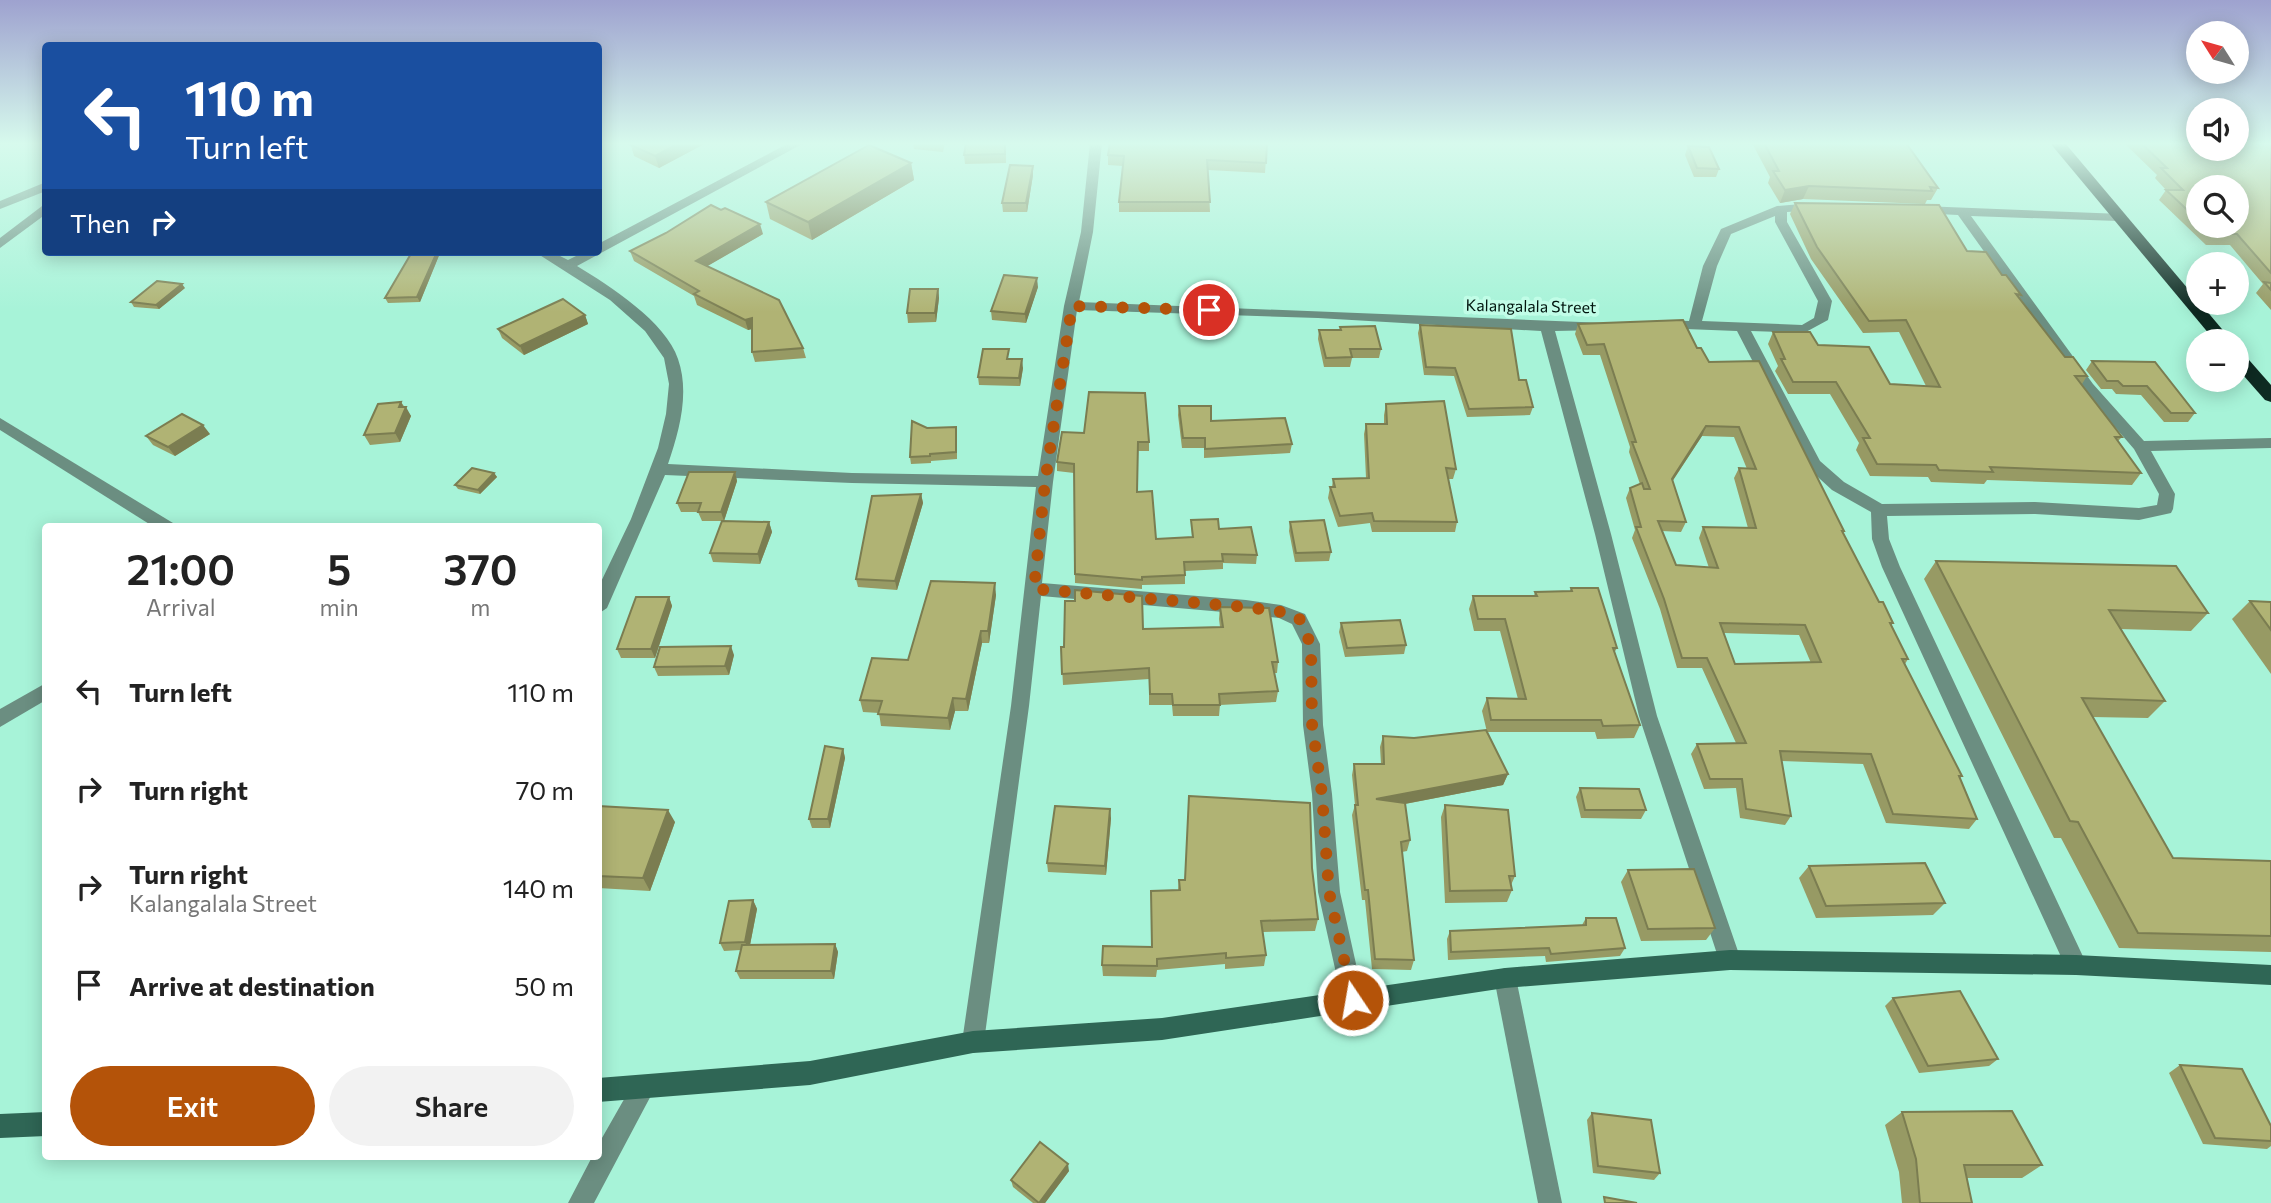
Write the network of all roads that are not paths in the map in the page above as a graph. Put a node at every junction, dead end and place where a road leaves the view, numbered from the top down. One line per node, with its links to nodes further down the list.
1 (693, 199): 11 (street)
2 (1090, 199): 15 (street)
3 (2103, 199): 9 (highway)
4 (1831, 207): 5 (street)
5 (1781, 209): 16 (street); 20 (street)
6 (42, 210): 10 (street)
7 (1910, 210): 8 (street)
8 (1962, 212): 9 (street); 27 (street)
9 (2118, 217): 21 (highway)
10 (0, 244)
11 (602, 248)
12 (550, 256): 14 (street)
13 (586, 256): 14 (street)
14 (569, 265): 28 (street)
15 (1072, 306): 19 (street, Kalangalala Street); 29 (street)
16 (1695, 323): 18 (street); 20 (street)
17 (1614, 325): 19 (street, Kalangalala Street)
18 (1641, 325)
19 (1547, 327): 36 (street)
20 (1742, 327): 30 (street)
21 (2214, 329)
22 (2249, 367): 23 (highway)
23 (2264, 379): 24 (highway)
24 (2271, 396)
25 (0, 423): 31 (street)
26 (2271, 443): 27 (street)
27 (2140, 446): 30 (street)
28 (660, 469): 29 (street); 33 (street)
29 (1045, 482): 32 (street)
30 (1879, 510): 37 (street)
31 (161, 523)
32 (1034, 589): 40 (street); 41 (street)
33 (602, 599)
34 (42, 693): 35 (street)
35 (0, 719)
36 (1731, 960): 37 (street); 39 (street)
37 (2077, 965): 38 (street)
38 (2271, 975)
39 (1505, 978): 40 (street); 47 (street)
40 (1353, 1000): 41 (street)
41 (972, 1042): 42 (street)
42 (643, 1088): 43 (street); 46 (street)
43 (602, 1090)
44 (42, 1124): 45 (street)
45 (0, 1126)
46 (580, 1203)
47 (1550, 1203)

